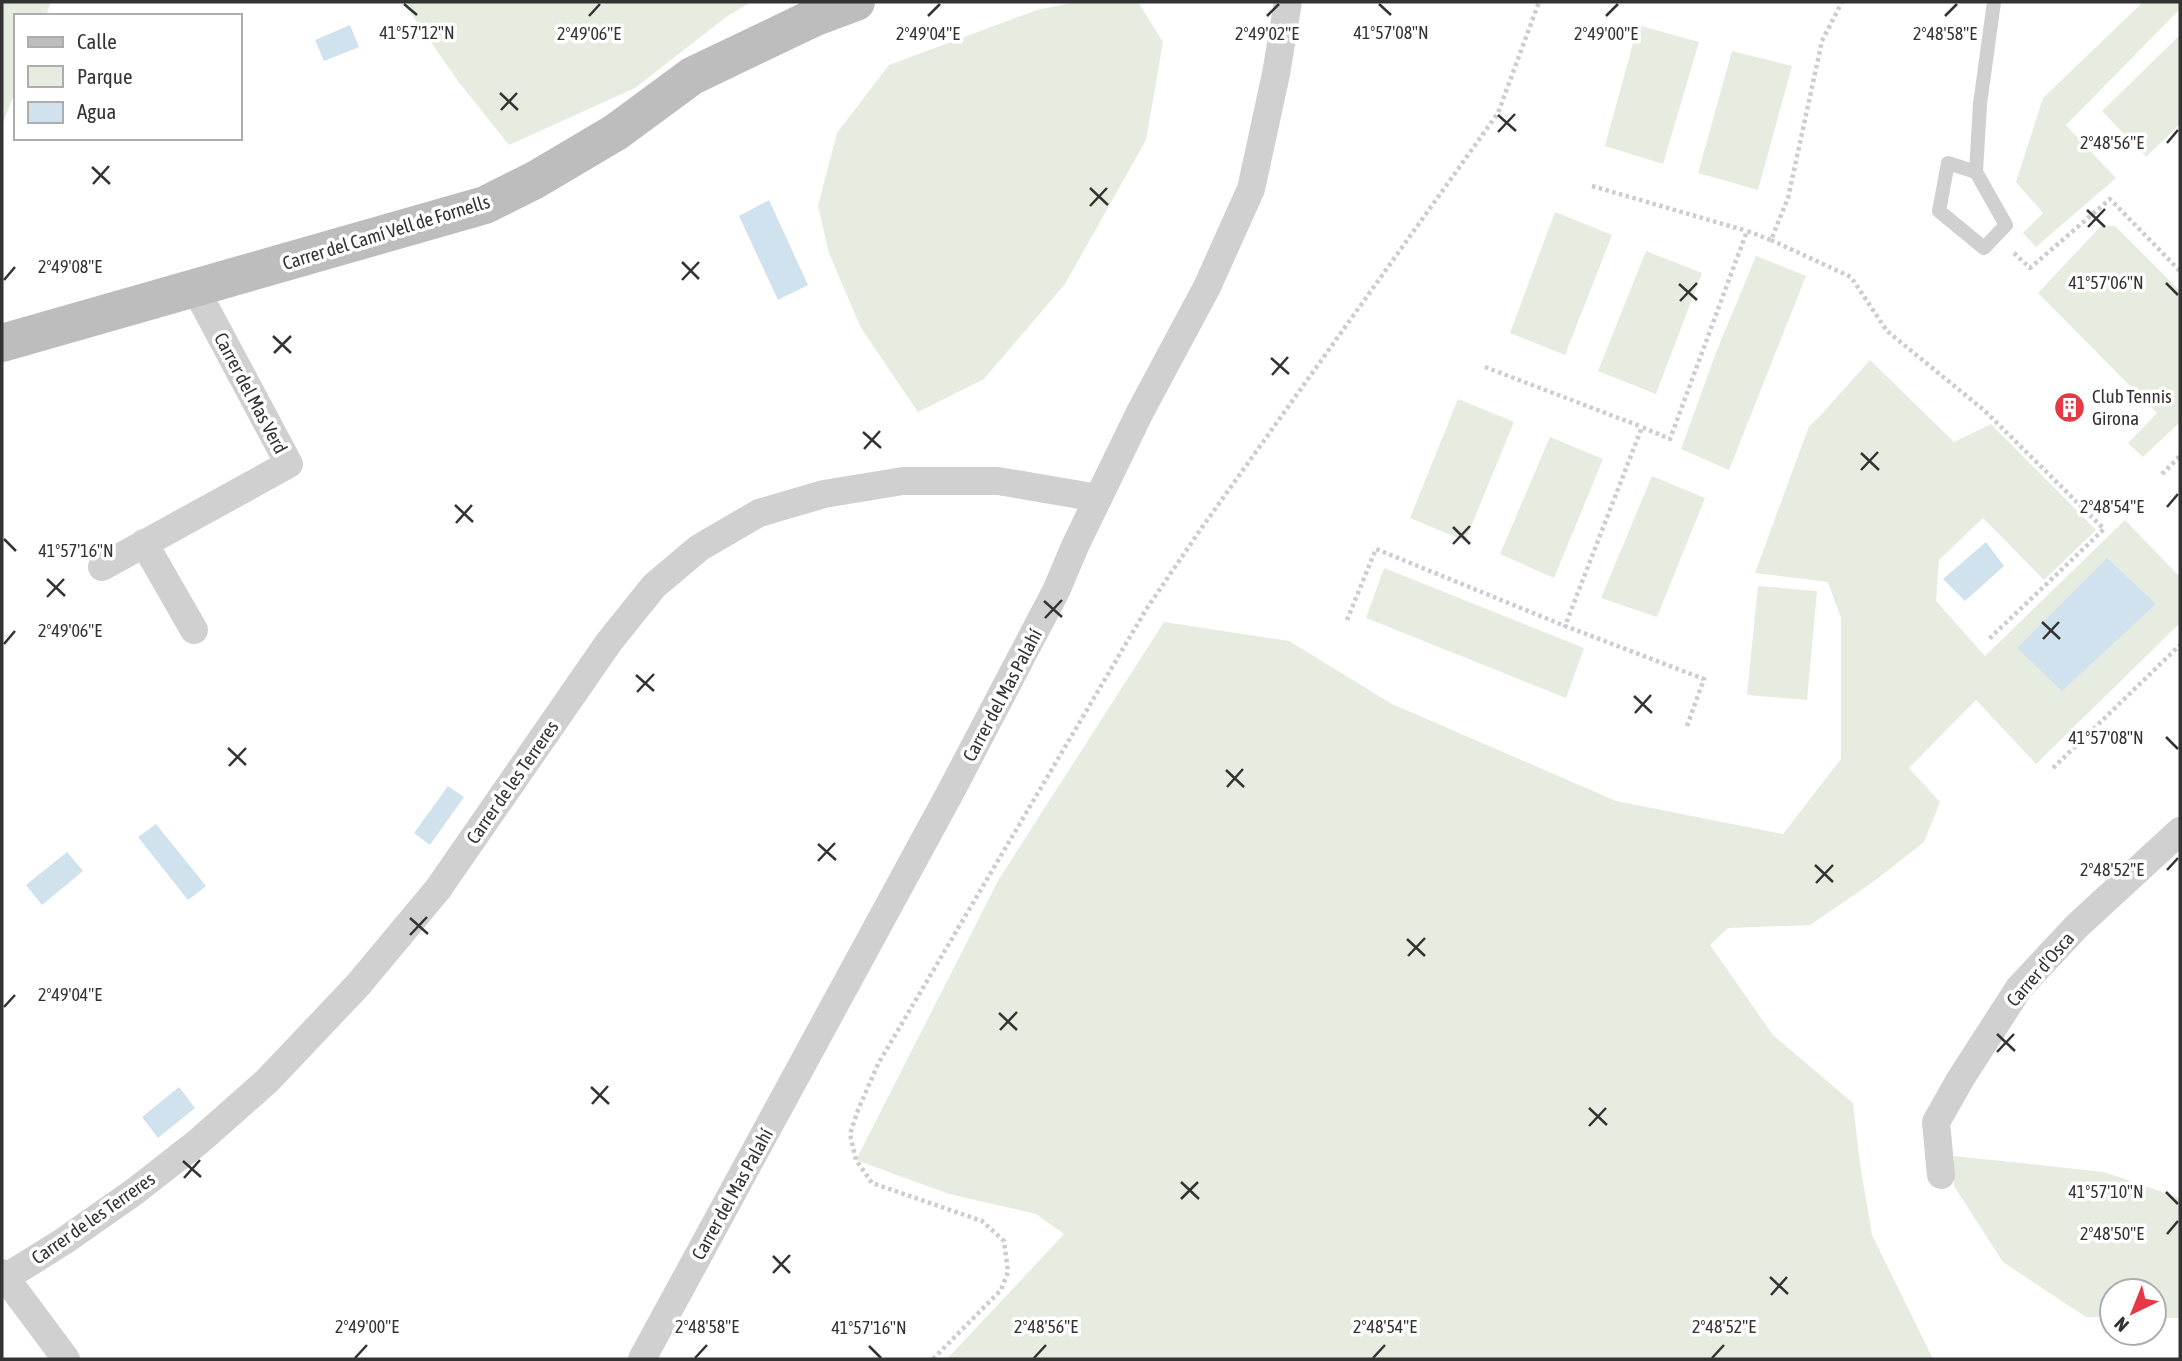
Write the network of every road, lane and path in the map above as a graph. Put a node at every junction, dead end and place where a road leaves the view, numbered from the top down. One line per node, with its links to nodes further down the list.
1 (856, 2): 12 (street, Carrer del Camí Vell de Fornells)
2 (1289, 2): 18 (street, Carrer del Mas Palahí)
3 (1539, 2): 33 (path)
4 (1842, 2): 10 (path)
5 (1994, 2): 6 (lane)
6 (1976, 172): 9 (lane); 9 (lane)
7 (1591, 186): 8 (path)
8 (1747, 231): 10 (path); 15 (path)
9 (1995, 236): 11 (path)
10 (1771, 240): 24 (path)
11 (2180, 271)
12 (195, 288): 13 (street, Carrer del Camí Vell de Fornells); 19 (street, Carrer del Mas Verd)
13 (2, 343)
14 (1485, 367): 15 (path)
15 (1642, 427): 22 (path)
16 (2180, 456): 17 (path)
17 (2162, 474)
18 (1098, 498): 30 (street, Carrer de les Terreres); 32 (street, Carrer del Mas Palahí)
19 (144, 543): 20 (street, Carrer del Mas Verd); 23 (street)
20 (102, 567)
21 (1347, 620): 22 (path)
22 (1565, 626): 26 (path)
23 (194, 631)
24 (1988, 640)
25 (2180, 645): 27 (path)
26 (1688, 726)
27 (2053, 768)
28 (2180, 831): 29 (street, Carrer d'Osca)
29 (1941, 1175)
30 (3, 1275): 31 (street)
31 (66, 1359)
32 (642, 1359)
33 (933, 1359)

